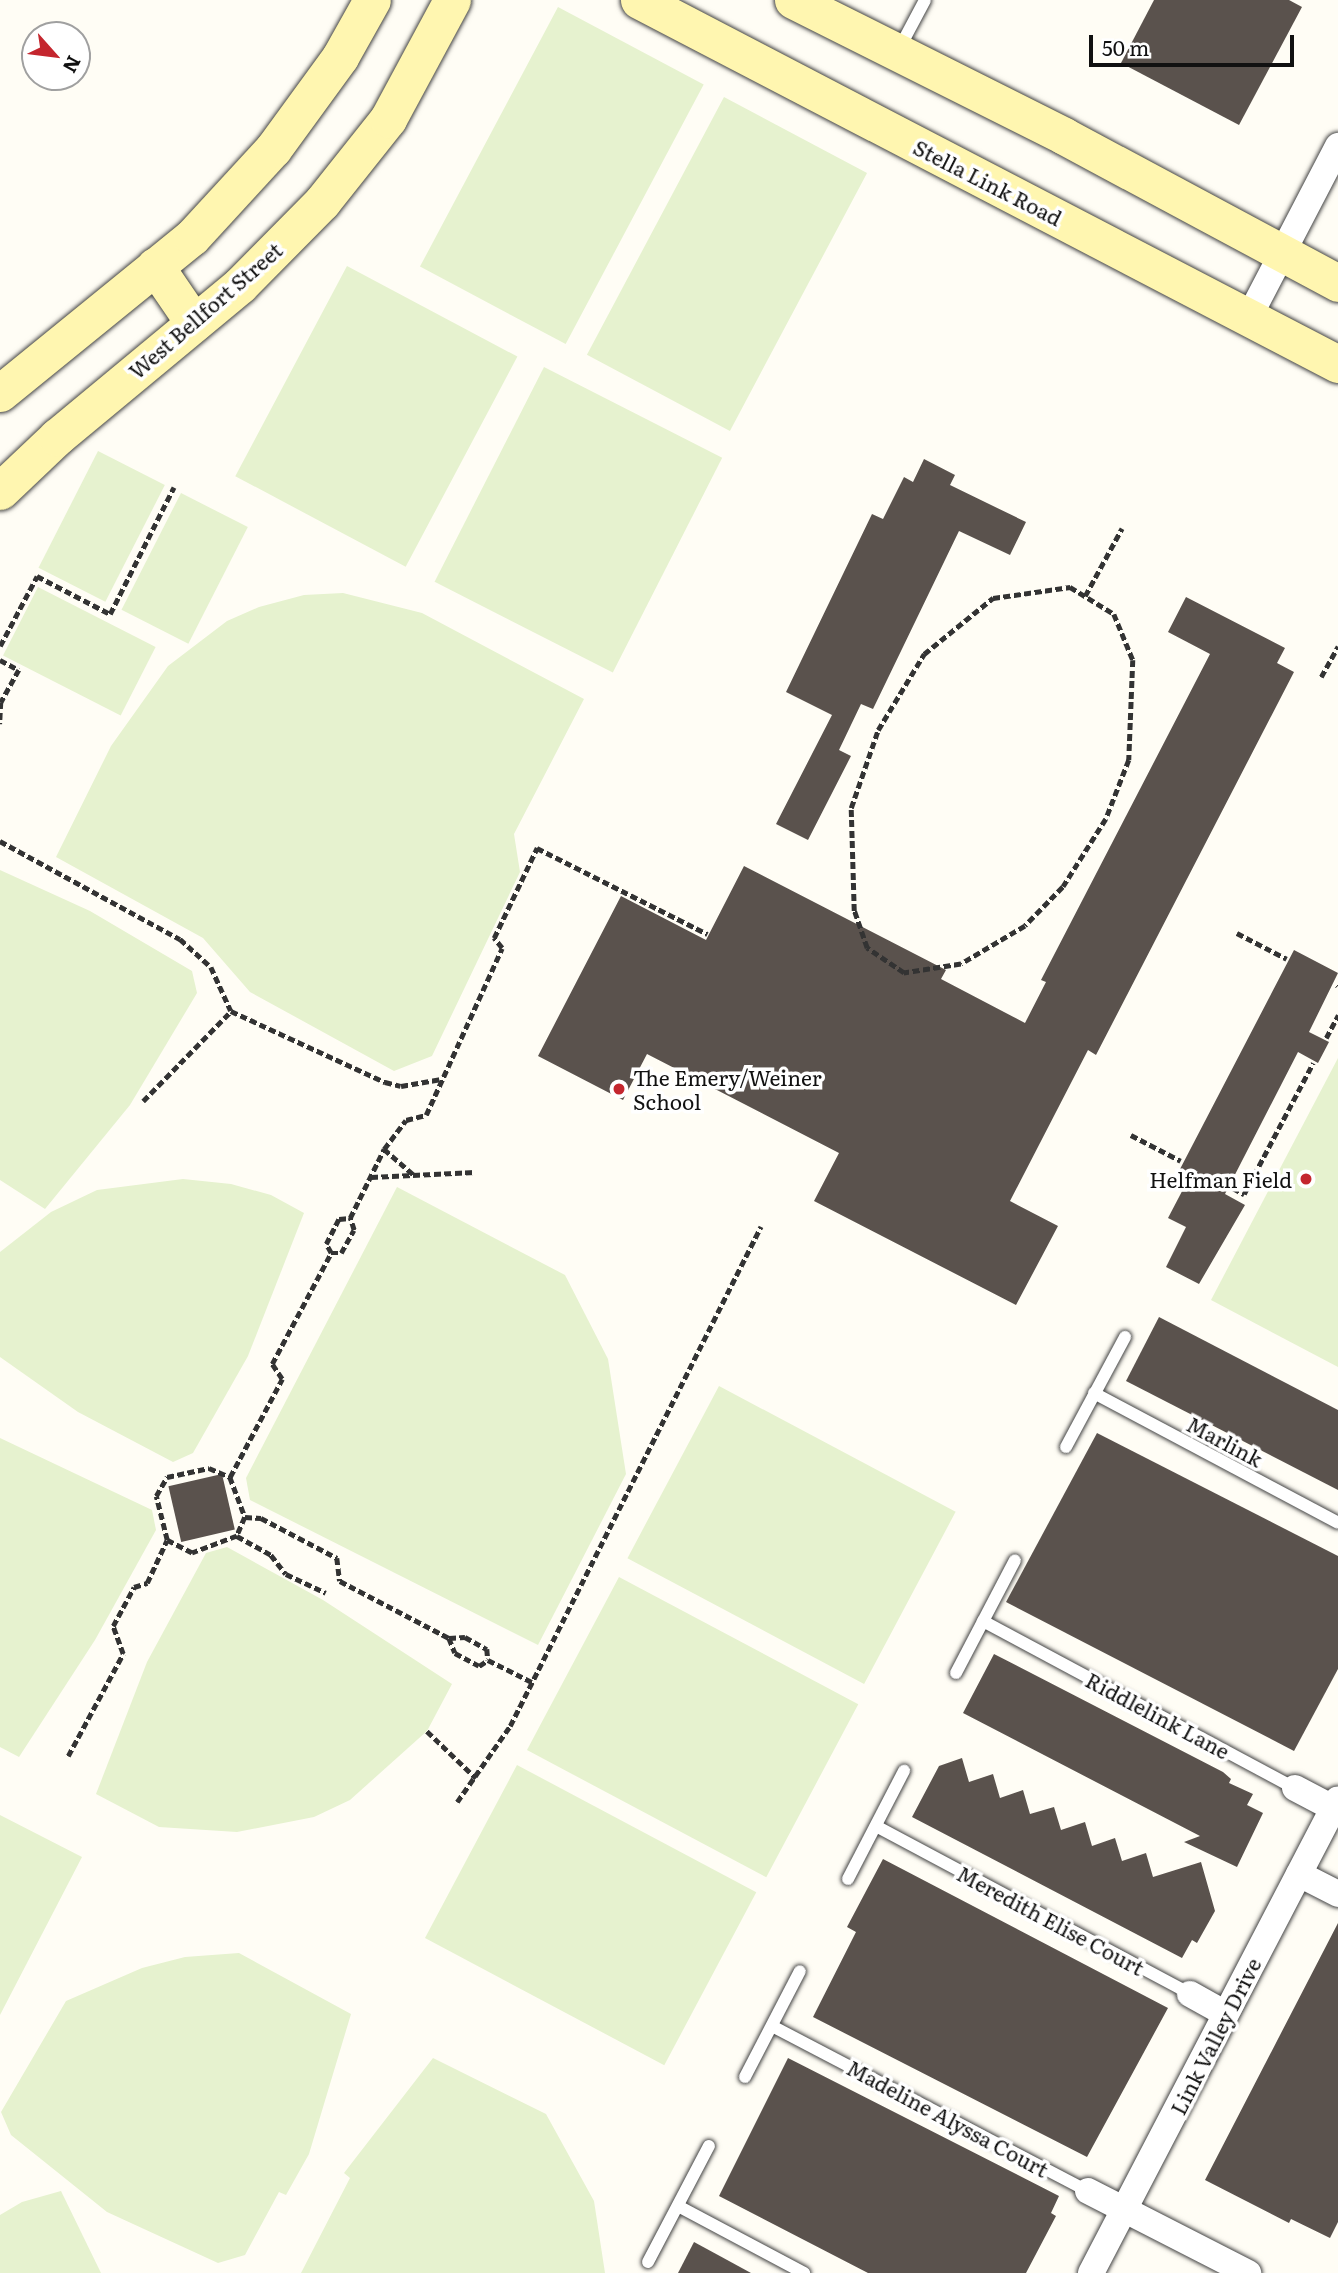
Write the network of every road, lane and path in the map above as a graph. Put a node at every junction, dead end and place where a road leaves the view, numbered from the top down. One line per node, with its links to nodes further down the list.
1 (372, 0): 9 (main road)
2 (452, 0): 12 (main road, West Bellfort Street)
3 (639, 0): 11 (main road, Stella Link Road)
4 (793, 0): 6 (main road)
5 (925, 0): 6 (lane)
6 (898, 52): 8 (main road)
7 (1338, 146): 8 (street)
8 (1282, 254): 10 (main road); 11 (street)
9 (155, 266): 12 (main road); 14 (main road)
10 (1338, 283)
11 (1249, 317): 13 (main road, Stella Link Road)
12 (194, 323): 16 (main road, West Bellfort Street)
13 (1338, 363)
14 (0, 393)
15 (174, 486): 19 (path)
16 (0, 491)
17 (1122, 528): 18 (path)
18 (1085, 596): 18 (path)
19 (0, 646)
20 (1338, 646): 22 (path)
21 (0, 660): 23 (path)
22 (1321, 677)
23 (0, 724)
24 (0, 841): 28 (path)
25 (1237, 933): 27 (path)
26 (707, 934): 32 (path)
27 (1287, 959)
28 (231, 1011): 32 (path); 33 (path)
29 (1338, 1015): 30 (path)
30 (1326, 1038)
31 (1313, 1063): 40 (path)
32 (442, 1079): 35 (path)
33 (143, 1101)
34 (1131, 1135): 36 (path)
35 (384, 1149): 38 (path); 39 (path)
36 (1181, 1161)
37 (475, 1172): 38 (path)
38 (415, 1175): 39 (path)
39 (371, 1177): 41 (path)
40 (1233, 1188)
41 (350, 1218): 43 (path); 43 (path)
42 (761, 1226): 58 (path)
43 (331, 1253): 47 (path)
44 (1125, 1336): 45 (lane)
45 (1094, 1393): 46 (lane); 49 (lane, Marlink)
46 (1066, 1447)
47 (230, 1477): 48 (path); 51 (path)
48 (245, 1517): 50 (path); 55 (path)
49 (1338, 1523)
50 (237, 1536): 51 (path); 53 (path)
51 (167, 1539): 60 (path)
52 (1014, 1560): 54 (lane)
53 (326, 1593)
54 (983, 1621): 57 (lane); 63 (lane, Riddlelink Lane)
55 (449, 1638): 56 (path); 56 (path)
56 (488, 1660): 58 (path)
57 (956, 1673)
58 (532, 1682): 62 (path)
59 (427, 1731): 62 (path)
60 (68, 1756)
61 (904, 1771): 66 (lane)
62 (476, 1778): 64 (path)
63 (1295, 1788): 65 (street, Riddlelink Lane)
64 (457, 1802)
65 (1336, 1804): 67 (street, Link Valley Drive)
66 (876, 1826): 68 (lane); 71 (lane, Meredith Elise Court)
67 (1299, 1874): 69 (street); 72 (street, Link Valley Drive)
68 (848, 1879)
69 (1338, 1895)
70 (800, 1971): 73 (lane)
71 (1190, 1994): 72 (street, Meredith Elise Court)
72 (1226, 2014): 78 (street, Link Valley Drive)
73 (772, 2026): 74 (lane); 76 (lane, Madeline Alyssa Court)
74 (745, 2077)
75 (709, 2146): 77 (lane)
76 (1088, 2191): 78 (street, Madeline Alyssa Court)
77 (678, 2206): 79 (lane); 80 (lane)
78 (1124, 2210): 81 (street, Link Valley Drive); 82 (street, Madeline Alyssa Court)
79 (649, 2262)
80 (804, 2273)
81 (1091, 2273)
82 (1248, 2273)

